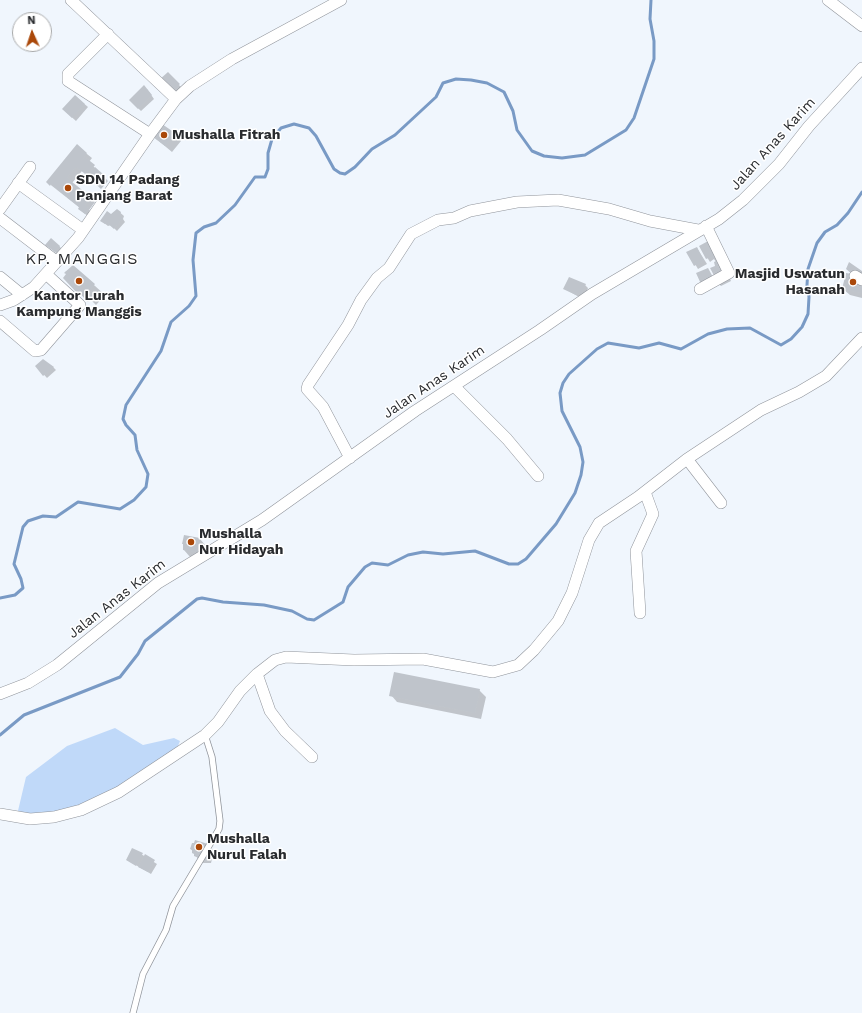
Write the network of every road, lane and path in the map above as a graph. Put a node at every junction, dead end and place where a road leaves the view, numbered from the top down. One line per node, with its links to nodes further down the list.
1 (71, 0): 5 (street)
2 (341, 0): 7 (street)
3 (828, 0): 4 (street)
4 (862, 26)
5 (108, 34): 7 (street); 8 (street)
6 (862, 68): 13 (street, Jalan Anas Karim)
7 (176, 99): 8 (street)
8 (150, 134): 14 (street)
9 (30, 167): 10 (street)
10 (18, 183): 11 (street); 14 (street)
11 (0, 209)
12 (2, 222): 15 (street)
13 (702, 228): 18 (street); 23 (street, Jalan Anas Karim); 24 (street)
14 (83, 230): 15 (street)
15 (56, 261): 16 (street)
16 (46, 274): 19 (street); 21 (street)
17 (0, 277): 19 (street)
18 (700, 289)
19 (22, 295): 20 (street)
20 (0, 305)
21 (0, 321)
22 (862, 338): 25 (street)
23 (454, 386): 24 (street, Jalan Anas Karim); 26 (street)
24 (350, 458): 31 (street, Jalan Anas Karim)
25 (687, 459): 27 (street); 28 (street)
26 (538, 476)
27 (645, 492): 29 (street); 30 (street)
28 (721, 503)
29 (640, 613)
30 (257, 674): 32 (street); 33 (street)
31 (0, 694)
32 (205, 735): 34 (street); 35 (lane)
33 (312, 757)
34 (0, 814)
35 (133, 1013)

